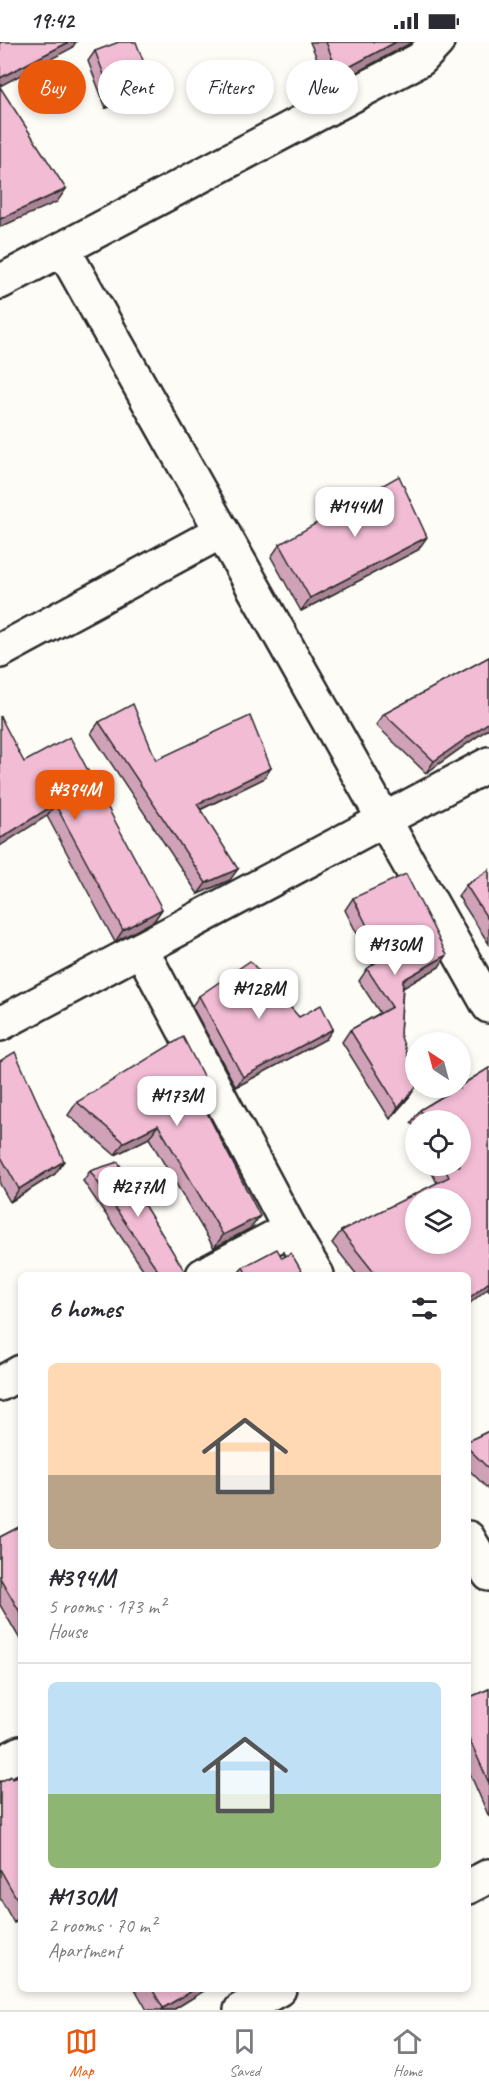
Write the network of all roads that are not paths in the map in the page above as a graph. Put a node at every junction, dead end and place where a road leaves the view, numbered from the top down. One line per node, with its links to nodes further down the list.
1 (437, 42): 2 (street)
2 (63, 249): 3 (street); 4 (street)
3 (0, 282)
4 (222, 531): 5 (street); 7 (street)
5 (0, 651)
6 (489, 764): 7 (street)
7 (384, 820): 8 (street); 9 (street)
8 (141, 949): 10 (street); 11 (street)
9 (489, 1006)
10 (0, 1023)
11 (290, 1229): 12 (street); 13 (street)
12 (209, 1272)
13 (314, 1272)
14 (18, 1374): 15 (street)
15 (0, 1384)
16 (471, 1543): 17 (street)
17 (489, 1574)
18 (18, 1755): 19 (street)
19 (0, 1764)
20 (489, 1876): 21 (street)
21 (471, 1885)
22 (274, 1992): 23 (street)
23 (241, 2010)

